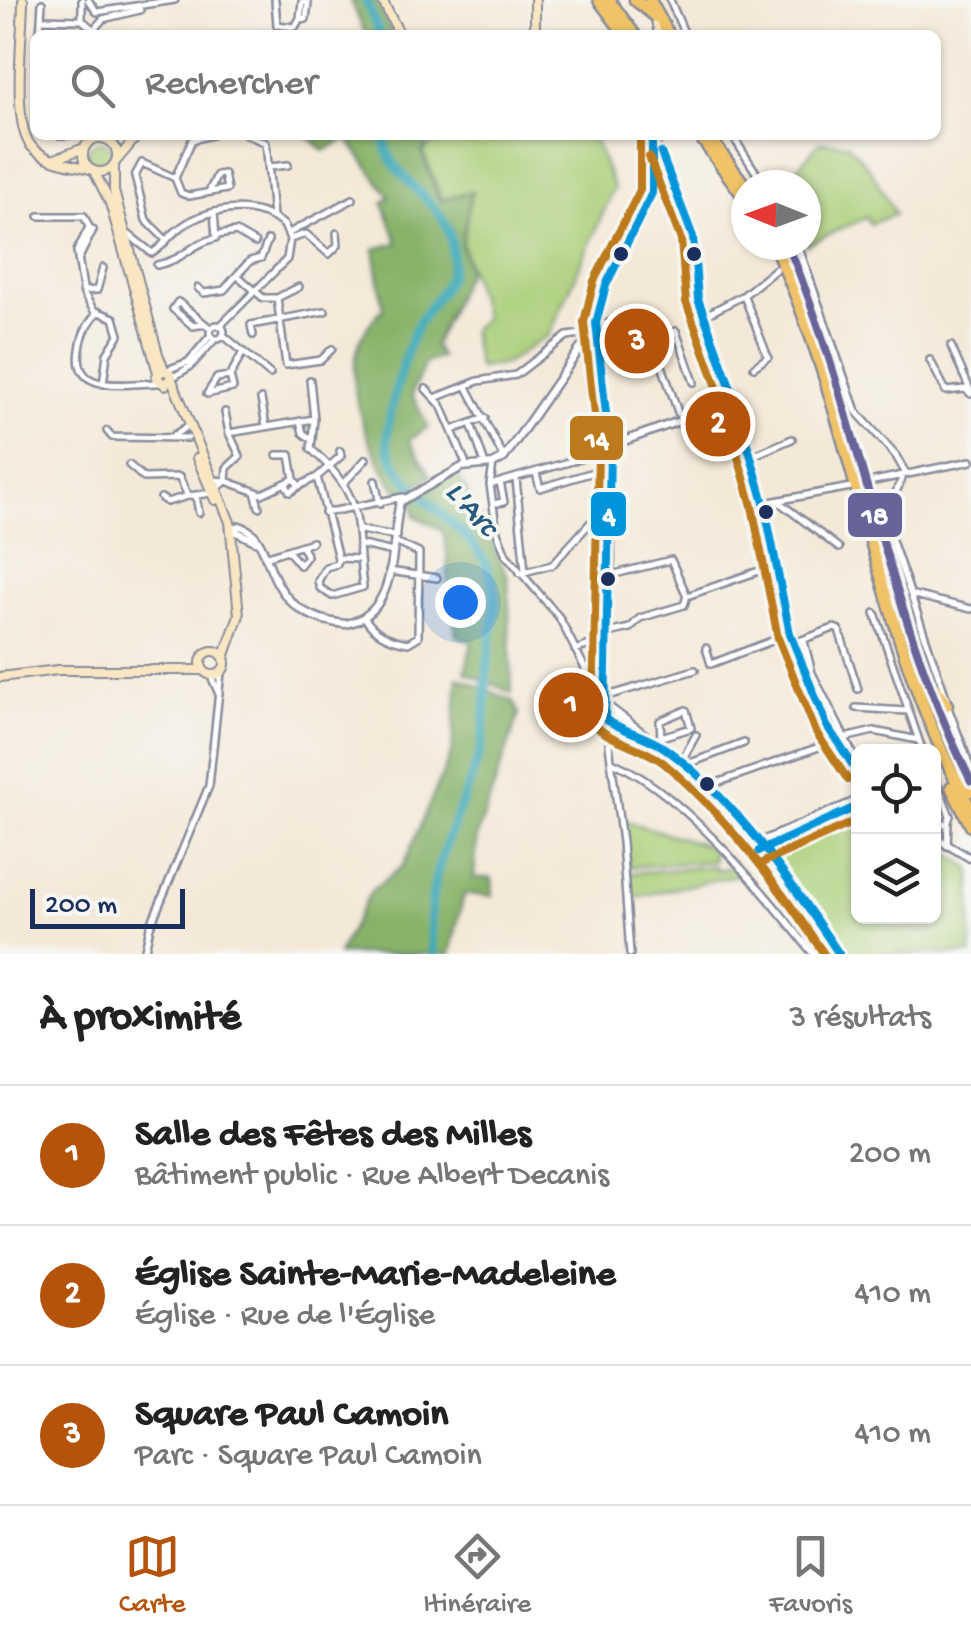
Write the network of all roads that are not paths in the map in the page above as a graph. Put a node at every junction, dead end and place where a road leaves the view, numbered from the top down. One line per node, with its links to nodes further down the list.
1 (23, 0): 39 (main road)
2 (85, 0): 14 (street); 17 (street)
3 (175, 0): 14 (street)
4 (275, 0): 12 (street)
5 (382, 0): 20 (main road)
6 (535, 0): 21 (main road)
7 (599, 0): 22 (highway)
8 (608, 0): 23 (highway)
9 (635, 0): 15 (highway)
10 (649, 0): 15 (main road); 25 (highway)
11 (670, 0): 26 (street)
12 (299, 1)
13 (42, 3): 16 (street)
14 (139, 4): 18 (street)
15 (656, 17): 24 (main road)
16 (41, 19): 17 (street); 19 (street)
17 (82, 20): 18 (street)
18 (94, 29)
19 (40, 30)
20 (397, 30)
21 (534, 30)
22 (622, 30)
23 (631, 30)
24 (658, 30)
25 (666, 30)
26 (683, 30)
27 (99, 140): 38 (main road)
28 (104, 140): 40 (main road)
29 (133, 140): 40 (main road)
30 (192, 140): 37 (street); 48 (street)
31 (259, 140): 42 (street)
32 (654, 140): 44 (street)
33 (702, 140): 49 (highway)
34 (712, 140): 45 (highway)
35 (721, 140): 46 (highway)
36 (735, 140): 47 (street)
37 (182, 142)
38 (86, 147): 39 (main road); 43 (main road)
39 (50, 159): 43 (main road)
40 (115, 162): 43 (main road); 55 (main road)
41 (288, 165): 42 (street)
42 (270, 166): 54 (street)
43 (92, 170): 93 (main road)
44 (659, 170): 78 (street); 82 (street)
45 (735, 170)
46 (738, 170)
47 (754, 170)
48 (174, 178): 50 (street); 59 (street)
49 (731, 180)
50 (209, 192)
51 (354, 198): 58 (street)
52 (214, 212): 54 (street); 57 (street); 59 (street)
53 (39, 216): 73 (street)
54 (272, 216): 58 (street)
55 (126, 232): 59 (street); 93 (main road)
56 (337, 233): 58 (street)
57 (218, 235): 61 (street); 65 (street)
58 (289, 236): 71 (street)
59 (167, 240)
60 (268, 240): 68 (street)
61 (255, 243)
62 (783, 260): 198 (highway)
63 (785, 260): 176 (highway)
64 (803, 260): 128 (street)
65 (157, 265)
66 (103, 268): 72 (street)
67 (776, 269): 74 (street)
68 (237, 275): 70 (street); 71 (street)
69 (299, 287): 75 (street)
70 (198, 288)
71 (254, 288): 75 (street); 81 (street)
72 (97, 290): 73 (street); 76 (street)
73 (83, 291): 76 (street)
74 (744, 295): 78 (street); 90 (street)
75 (277, 298): 79 (street)
76 (94, 308): 96 (street); 96 (street)
77 (326, 310): 79 (street)
78 (704, 316): 102 (street)
79 (280, 319): 85 (street); 87 (street)
80 (630, 325): 82 (street)
81 (220, 326): 83 (street); 84 (street)
82 (597, 329): 97 (street); 116 (street); 120 (street)
83 (210, 332): 83 (street); 84 (street); 93 (street)
84 (223, 335): 88 (street)
85 (252, 335)
86 (951, 346): 99 (street)
87 (332, 349)
88 (243, 352): 91 (street); 92 (street)
89 (930, 360): 99 (street)
90 (754, 367)
91 (270, 374)
92 (230, 376): 92 (street)
93 (164, 377): 96 (street); 112 (main road); 142 (main road)
94 (310, 380): 105 (street)
95 (694, 382): 107 (street)
96 (103, 384)
97 (467, 387): 100 (street); 104 (street)
98 (426, 389): 100 (street)
99 (971, 393)
100 (435, 398): 111 (street)
101 (261, 399): 109 (street)
102 (735, 400): 107 (street); 119 (street)
103 (225, 412): 113 (street)
104 (485, 418): 108 (street); 120 (street)
105 (314, 419): 106 (street); 114 (street)
106 (300, 421): 109 (street); 114 (street)
107 (681, 421): 116 (street)
108 (471, 424): 111 (street); 123 (street)
109 (266, 426): 113 (street)
110 (107, 430): 112 (street)
111 (452, 430): 126 (street)
112 (186, 433): 142 (main road)
113 (229, 434): 133 (street)
114 (311, 439): 125 (street)
115 (792, 439): 119 (street)
116 (610, 448): 127 (street); 129 (street)
117 (340, 451): 125 (street)
118 (277, 455): 132 (street)
119 (750, 456): 149 (street)
120 (504, 458): 123 (street)
121 (366, 459): 135 (street)
122 (971, 461): 128 (street)
123 (489, 464): 126 (street); 139 (street)
124 (129, 465): 144 (street)
125 (330, 466): 130 (street); 135 (street)
126 (467, 466): 145 (street)
127 (610, 467): 129 (street); 147 (street)
128 (905, 472): 137 (street); 174 (street)
129 (536, 473): 131 (street)
130 (317, 476): 140 (street); 155 (street)
131 (516, 478): 136 (street); 170 (street)
132 (294, 479): 138 (street); 140 (street)
133 (226, 481): 142 (street); 143 (street)
134 (375, 481): 150 (street)
135 (345, 482): 153 (street)
136 (500, 482): 139 (street); 151 (street)
137 (869, 482)
138 (285, 484): 140 (street); 143 (street)
139 (490, 484): 151 (street)
140 (299, 486)
141 (851, 487): 148 (street)
142 (213, 488): 144 (street); 156 (main road)
143 (255, 492): 152 (street)
144 (192, 496): 146 (street); 154 (street)
145 (405, 496): 150 (street); 158 (street)
146 (161, 498)
147 (611, 500): 170 (street); 172 (street)
148 (778, 502): 149 (street); 162 (street)
149 (764, 503): 168 (street)
150 (380, 504): 153 (street)
151 (496, 504): 170 (street)
152 (259, 507)
153 (355, 510): 155 (street); 157 (street)
154 (199, 513)
155 (324, 513): 166 (street)
156 (230, 529): 165 (street); 181 (main road)
157 (360, 530): 158 (street); 160 (street)
158 (395, 539): 164 (street); 171 (street)
159 (312, 542): 161 (street)
160 (362, 545): 164 (street); 167 (street)
161 (302, 546): 163 (street); 163 (street)
162 (838, 548)
163 (289, 552): 165 (street)
164 (392, 552): 169 (street)
165 (265, 557): 179 (street)
166 (338, 558): 167 (street); 167 (street)
167 (360, 560)
168 (776, 565): 175 (street); 180 (street)
169 (389, 571): 171 (street); 179 (street)
170 (523, 572): 186 (street)
171 (418, 575): 173 (street); 179 (street)
172 (611, 575): 175 (street); 182 (street)
173 (437, 578)
174 (914, 595): 177 (street); 190 (street)
175 (687, 596): 182 (street)
176 (898, 596): 196 (highway); 220 (highway)
177 (971, 609)
178 (875, 613): 203 (street)
179 (365, 618)
180 (790, 634): 184 (street); 185 (street)
181 (233, 636): 187 (main road); 189 (main road)
182 (607, 636): 186 (street); 200 (street)
183 (804, 640): 184 (street); 197 (street); 210 (street)
184 (794, 643): 210 (street)
185 (706, 648)
186 (575, 650): 200 (street)
187 (214, 652): 188 (main road); 189 (main road)
188 (202, 658): 191 (main road); 193 (main road)
189 (224, 658): 194 (main road)
190 (935, 665): 196 (street); 202 (street)
191 (182, 668): 193 (main road); 195 (main road)
192 (695, 670): 200 (street)
193 (206, 672): 194 (main road); 199 (street)
194 (221, 672): 199 (street)
195 (0, 678)
196 (933, 687): 202 (highway)
197 (858, 689)
198 (920, 691): 223 (highway); 226 (highway)
199 (220, 697): 231 (street)
200 (606, 700): 204 (street); 205 (street)
201 (856, 708): 203 (street)
202 (948, 708): 218 (street)
203 (907, 711): 211 (street)
204 (616, 716): 205 (street); 206 (street)
205 (612, 725): 206 (street); 216 (street)
206 (628, 725): 209 (street)
207 (696, 736): 217 (street)
208 (661, 737): 208 (street); 209 (street)
209 (651, 740): 217 (street)
210 (840, 740): 211 (street); 214 (street); 215 (street); 219 (street)
211 (918, 740): 213 (street)
212 (744, 743): 217 (street)
213 (920, 744)
214 (851, 755)
215 (851, 760)
216 (612, 762): 232 (street); 233 (street)
217 (683, 763): 219 (street)
218 (971, 770)
219 (711, 786): 229 (street)
220 (971, 791)
221 (941, 793): 224 (street)
222 (851, 806): 229 (street)
223 (971, 809)
224 (948, 822): 225 (street); 228 (street)
225 (941, 825)
226 (971, 826)
227 (941, 842): 228 (street)
228 (947, 846): 230 (street)
229 (757, 848): 234 (street)
230 (971, 856)
231 (144, 954)
232 (630, 954)
233 (813, 954)
234 (839, 954)

